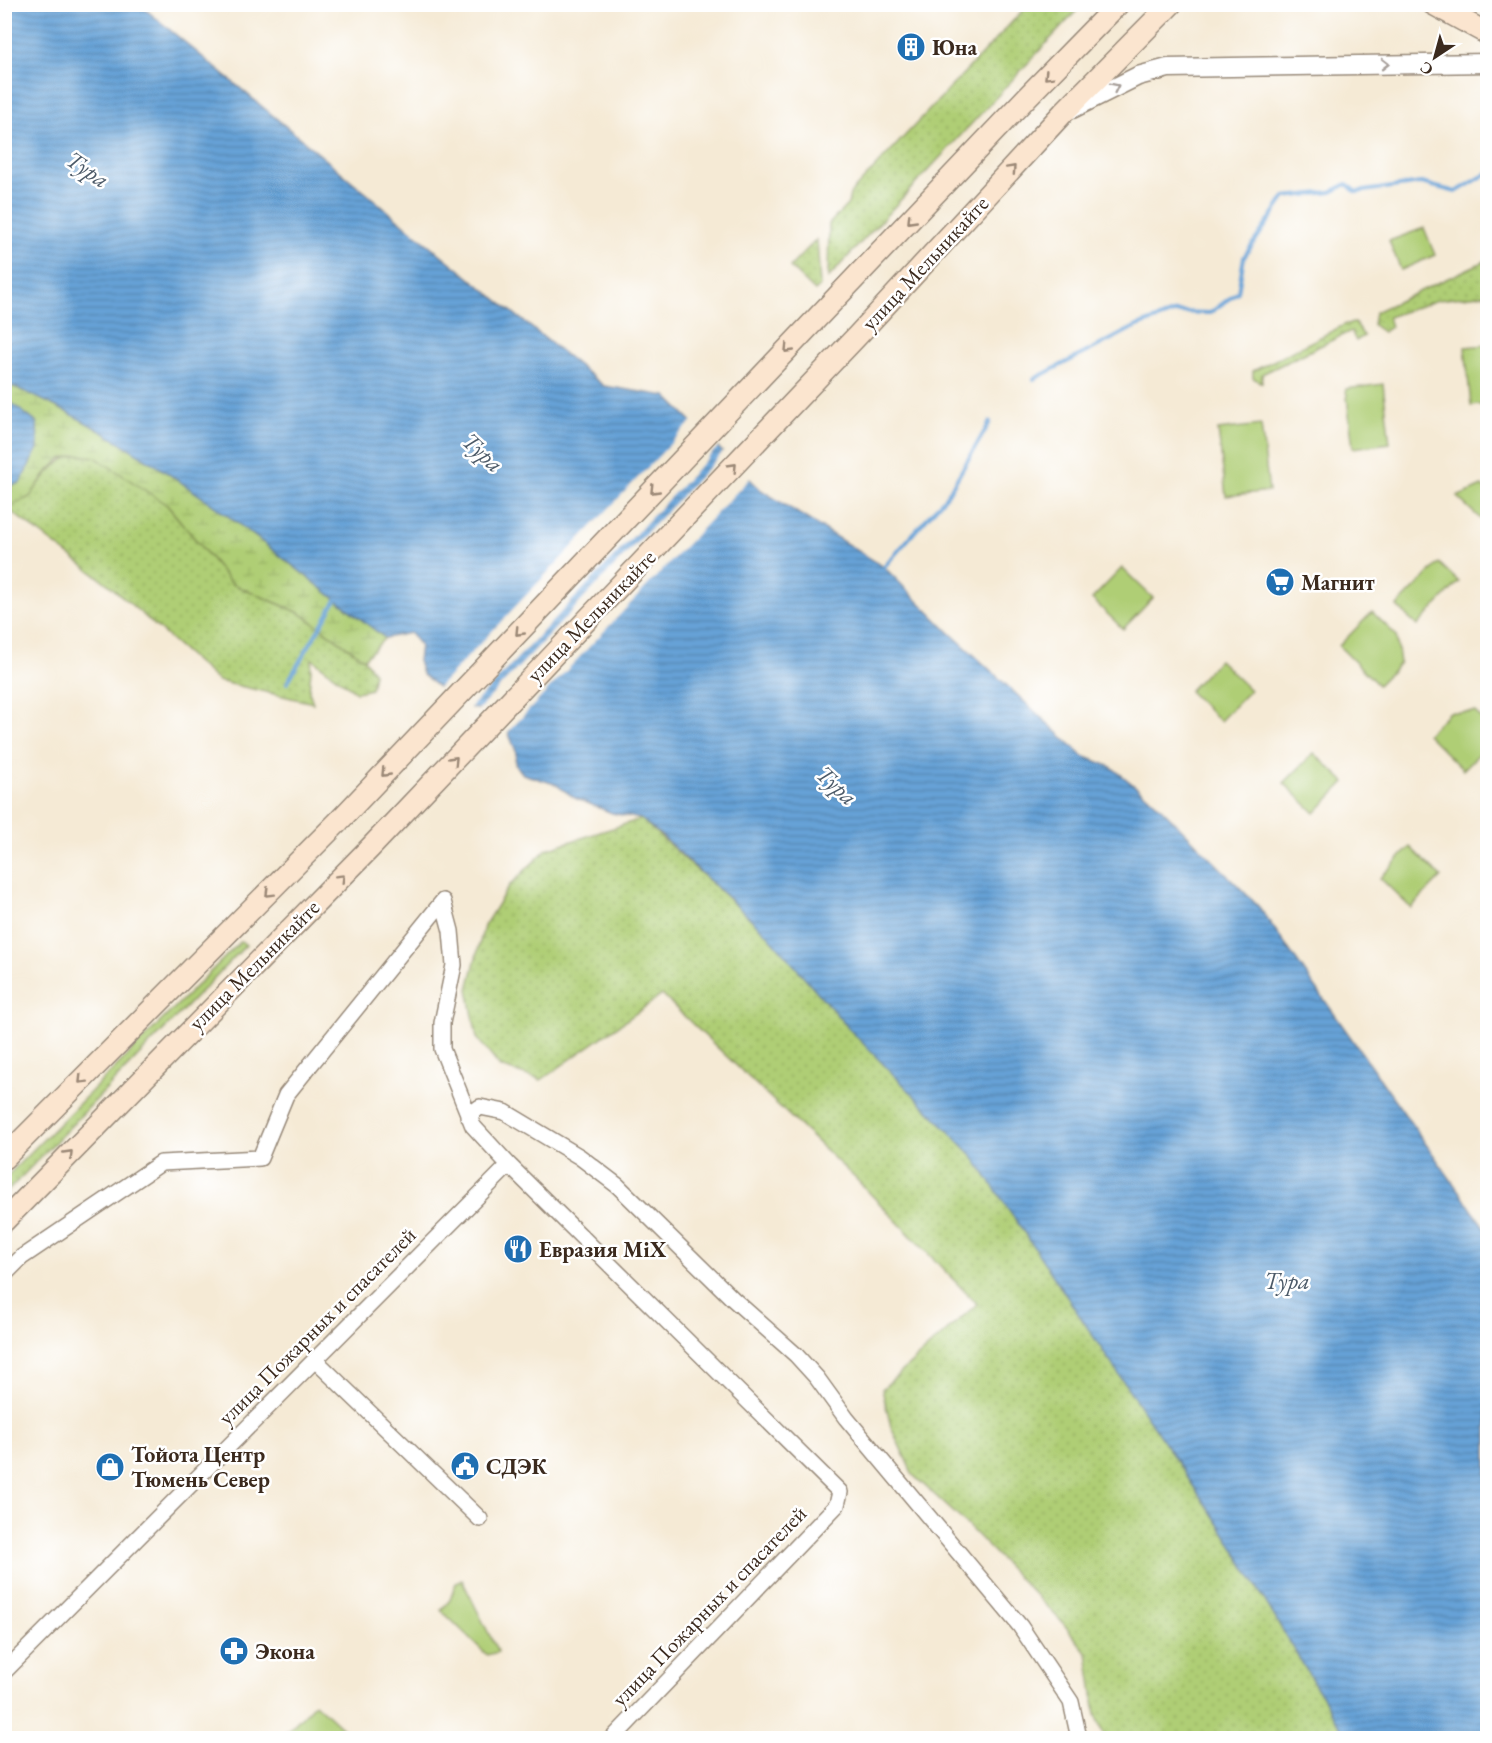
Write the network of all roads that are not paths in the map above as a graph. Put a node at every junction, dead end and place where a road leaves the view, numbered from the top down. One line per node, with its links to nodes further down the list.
1 (1118, 4): 8 (main road, улица Мельникайте, one-way to 8)
2 (1171, 4): 6 (main road, улица Мельникайте)
3 (1432, 4): 4 (main road)
4 (1488, 34)
5 (1488, 63): 6 (street, one-way to 5)
6 (1063, 113): 10 (main road, улица Мельникайте, one-way to 6)
7 (468, 1116): 9 (street); 11 (street); 16 (street)
8 (4, 1158)
9 (509, 1165): 12 (street, улица Пожарных и спасателей); 15 (street, улица Пожарных и спасателей)
10 (4, 1221)
11 (4, 1275)
12 (315, 1360): 13 (street); 14 (street, улица Пожарных и спасателей)
13 (480, 1519)
14 (4, 1672)
15 (613, 1738)
16 (1079, 1738)

